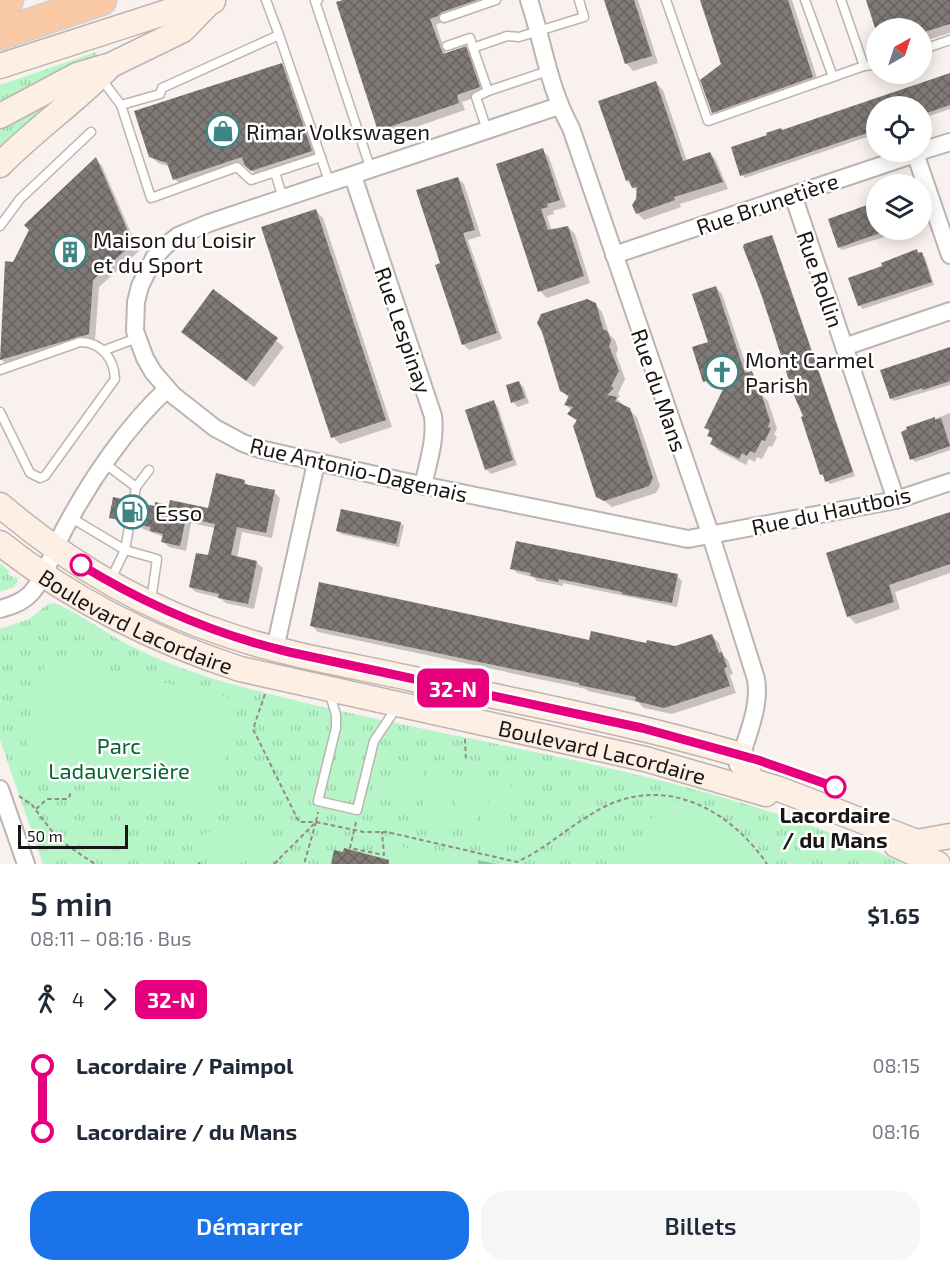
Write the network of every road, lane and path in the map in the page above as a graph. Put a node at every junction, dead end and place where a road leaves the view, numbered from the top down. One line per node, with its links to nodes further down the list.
1 (8, 0): 12 (highway)
2 (101, 0): 15 (highway)
3 (266, 0): 16 (lane)
4 (318, 0): 38 (lane)
5 (493, 0): 13 (lane)
6 (529, 0): 14 (street, Rue du Mans)
7 (579, 0): 14 (lane)
8 (666, 0): 25 (lane)
9 (805, 0): 25 (lane)
10 (841, 0): 22 (lane)
11 (212, 1): 21 (main road); 23 (main road)
12 (0, 3)
13 (444, 18)
14 (539, 31): 20 (lane); 24 (street, Rue du Mans)
15 (0, 34)
16 (279, 34): 27 (lane); 34 (lane)
17 (950, 40): 19 (lane)
18 (447, 46): 20 (lane)
19 (932, 46)
20 (473, 48): 26 (lane)
21 (0, 66)
22 (864, 66): 25 (lane)
23 (105, 71): 27 (lane); 29 (main road); 37 (main road)
24 (548, 71): 26 (lane); 28 (street, Rue du Mans)
25 (833, 77)
26 (488, 90): 30 (lane)
27 (121, 105): 39 (lane)
28 (559, 106): 30 (street, Rue Antonio-Dagenais); 45 (street, Rue du Mans)
29 (0, 116)
30 (487, 130): 38 (street, Rue Antonio-Dagenais)
31 (91, 132): 44 (lane)
32 (950, 142): 33 (street, Rue Brunetière)
33 (932, 148)
34 (321, 157): 39 (lane); 41 (lane)
35 (890, 162): 42 (street, Rue Brunetière)
36 (922, 162): 46 (street)
37 (0, 165)
38 (371, 170): 40 (street, Rue Antonio-Dagenais)
39 (275, 172): 43 (lane)
40 (353, 176): 41 (street, Rue Antonio-Dagenais); 58 (street, Rue Lespinay)
41 (330, 184): 43 (street, Rue Antonio-Dagenais)
42 (793, 195): 45 (street, Rue Brunetière); 49 (street, Rue Rollin)
43 (283, 199): 48 (street, Rue Antonio-Dagenais)
44 (0, 226)
45 (614, 255): 63 (street, Rue du Mans)
46 (950, 255)
47 (950, 311): 49 (street)
48 (137, 338): 50 (lane); 52 (street, Rue Antonio-Dagenais)
49 (844, 347): 60 (street, Rue Rollin)
50 (105, 350): 51 (lane); 53 (lane)
51 (0, 370)
52 (167, 388): 54 (street); 55 (street, Rue Antonio-Dagenais)
53 (0, 412)
54 (104, 463): 59 (lane); 62 (street)
55 (316, 463): 58 (street, Rue Antonio-Dagenais); 71 (street)
56 (150, 470): 59 (lane)
57 (950, 482): 60 (street, Rue du Hautbois)
58 (423, 486): 63 (street, Rue Antonio-Dagenais)
59 (136, 487): 66 (lane)
60 (896, 500): 63 (street, Rue du Hautbois)
61 (0, 505): 65 (main road, Boulevard Lacordaire)
62 (70, 517): 65 (street); 66 (lane)
63 (711, 536): 76 (street, Rue du Mans)
64 (0, 543): 67 (main road, Boulevard Lacordaire)
65 (55, 548): 67 (street); 68 (main road, Boulevard Lacordaire)
66 (124, 550): 68 (lane); 69 (lane)
67 (42, 575): 70 (street); 73 (main road, Boulevard Lacordaire)
68 (109, 582): 69 (main road, Boulevard Lacordaire)
69 (150, 604): 71 (main road, Boulevard Lacordaire)
70 (0, 609)
71 (275, 649): 76 (main road, Boulevard Lacordaire)
72 (266, 691): 85 (path)
73 (328, 691): 74 (main road, Boulevard Lacordaire); 74 (lane)
74 (399, 705): 78 (main road, Boulevard Lacordaire)
75 (464, 734): 77 (path)
76 (741, 755): 78 (street, Rue du Mans); 88 (main road)
77 (466, 761)
78 (733, 783): 95 (main road, Boulevard Lacordaire)
79 (0, 789): 91 (street)
80 (71, 791): 82 (path)
81 (16, 794): 82 (path)
82 (36, 809): 90 (path)
83 (318, 812): 85 (path)
84 (357, 818): 86 (path)
85 (316, 822): 86 (path); 92 (path); 93 (path)
86 (354, 830): 87 (path); 87 (path)
87 (382, 832): 89 (path)
88 (950, 837): 95 (main road)
89 (499, 861): 94 (path)
90 (92, 863)
91 (26, 864)
92 (274, 864)
93 (304, 864)
94 (767, 864)
95 (937, 864)

